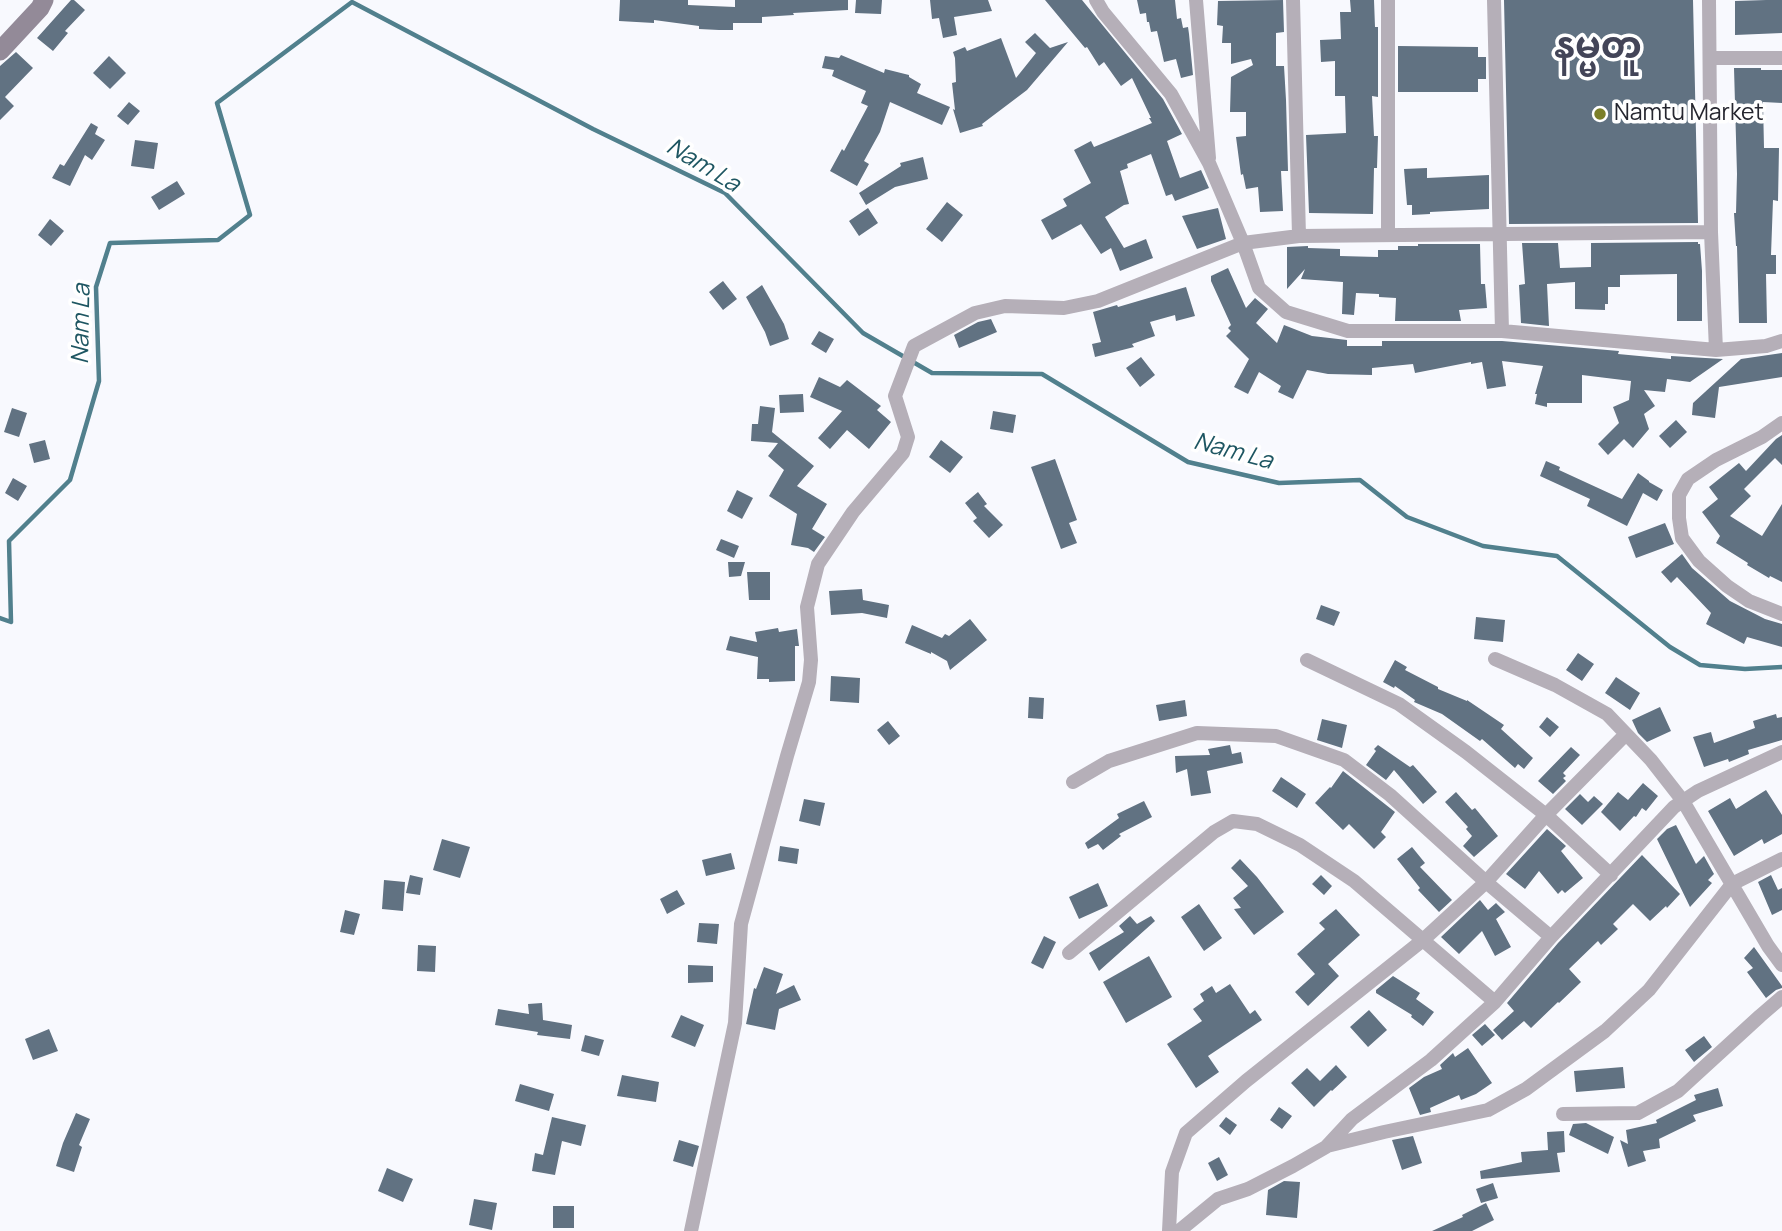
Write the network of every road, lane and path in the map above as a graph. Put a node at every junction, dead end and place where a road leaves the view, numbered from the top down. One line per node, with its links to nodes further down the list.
1 (44, 0): 8 (main road)
2 (1096, 0): 11 (street)
3 (1196, 0): 11 (street)
4 (1293, 0): 15 (street)
5 (1388, 0): 14 (street)
6 (1494, 0): 13 (street)
7 (1709, 0): 9 (street)
8 (0, 51)
9 (1710, 58): 10 (street); 12 (street)
10 (1782, 58)
11 (1209, 163): 16 (street)
12 (1711, 232): 13 (street); 19 (street)
13 (1500, 234): 14 (street); 17 (street)
14 (1388, 235): 15 (street)
15 (1299, 236): 16 (street)
16 (1243, 243): 17 (street); 41 (street)
17 (1502, 331): 19 (street)
18 (1782, 341): 19 (street)
19 (1716, 349)
20 (1782, 423): 21 (street)
21 (1782, 614)
22 (1495, 659): 24 (street)
23 (1307, 660): 28 (street)
24 (1626, 734): 27 (street); 28 (street)
25 (1782, 752): 27 (street)
26 (1073, 782): 31 (street)
27 (1683, 801): 30 (street); 32 (street)
28 (1546, 814): 30 (street); 31 (street)
29 (1782, 859): 32 (street)
30 (1611, 875): 33 (street)
31 (1486, 882): 33 (street); 34 (street)
32 (1732, 884): 36 (street); 40 (street)
33 (1551, 937): 38 (street)
34 (1423, 940): 35 (street); 38 (street); 42 (street)
35 (1069, 953)
36 (1782, 965)
37 (1782, 997): 39 (street)
38 (1495, 1002): 40 (street)
39 (1563, 1114)
40 (1326, 1146): 43 (street)
41 (691, 1231)
42 (1169, 1231)
43 (1179, 1231)

